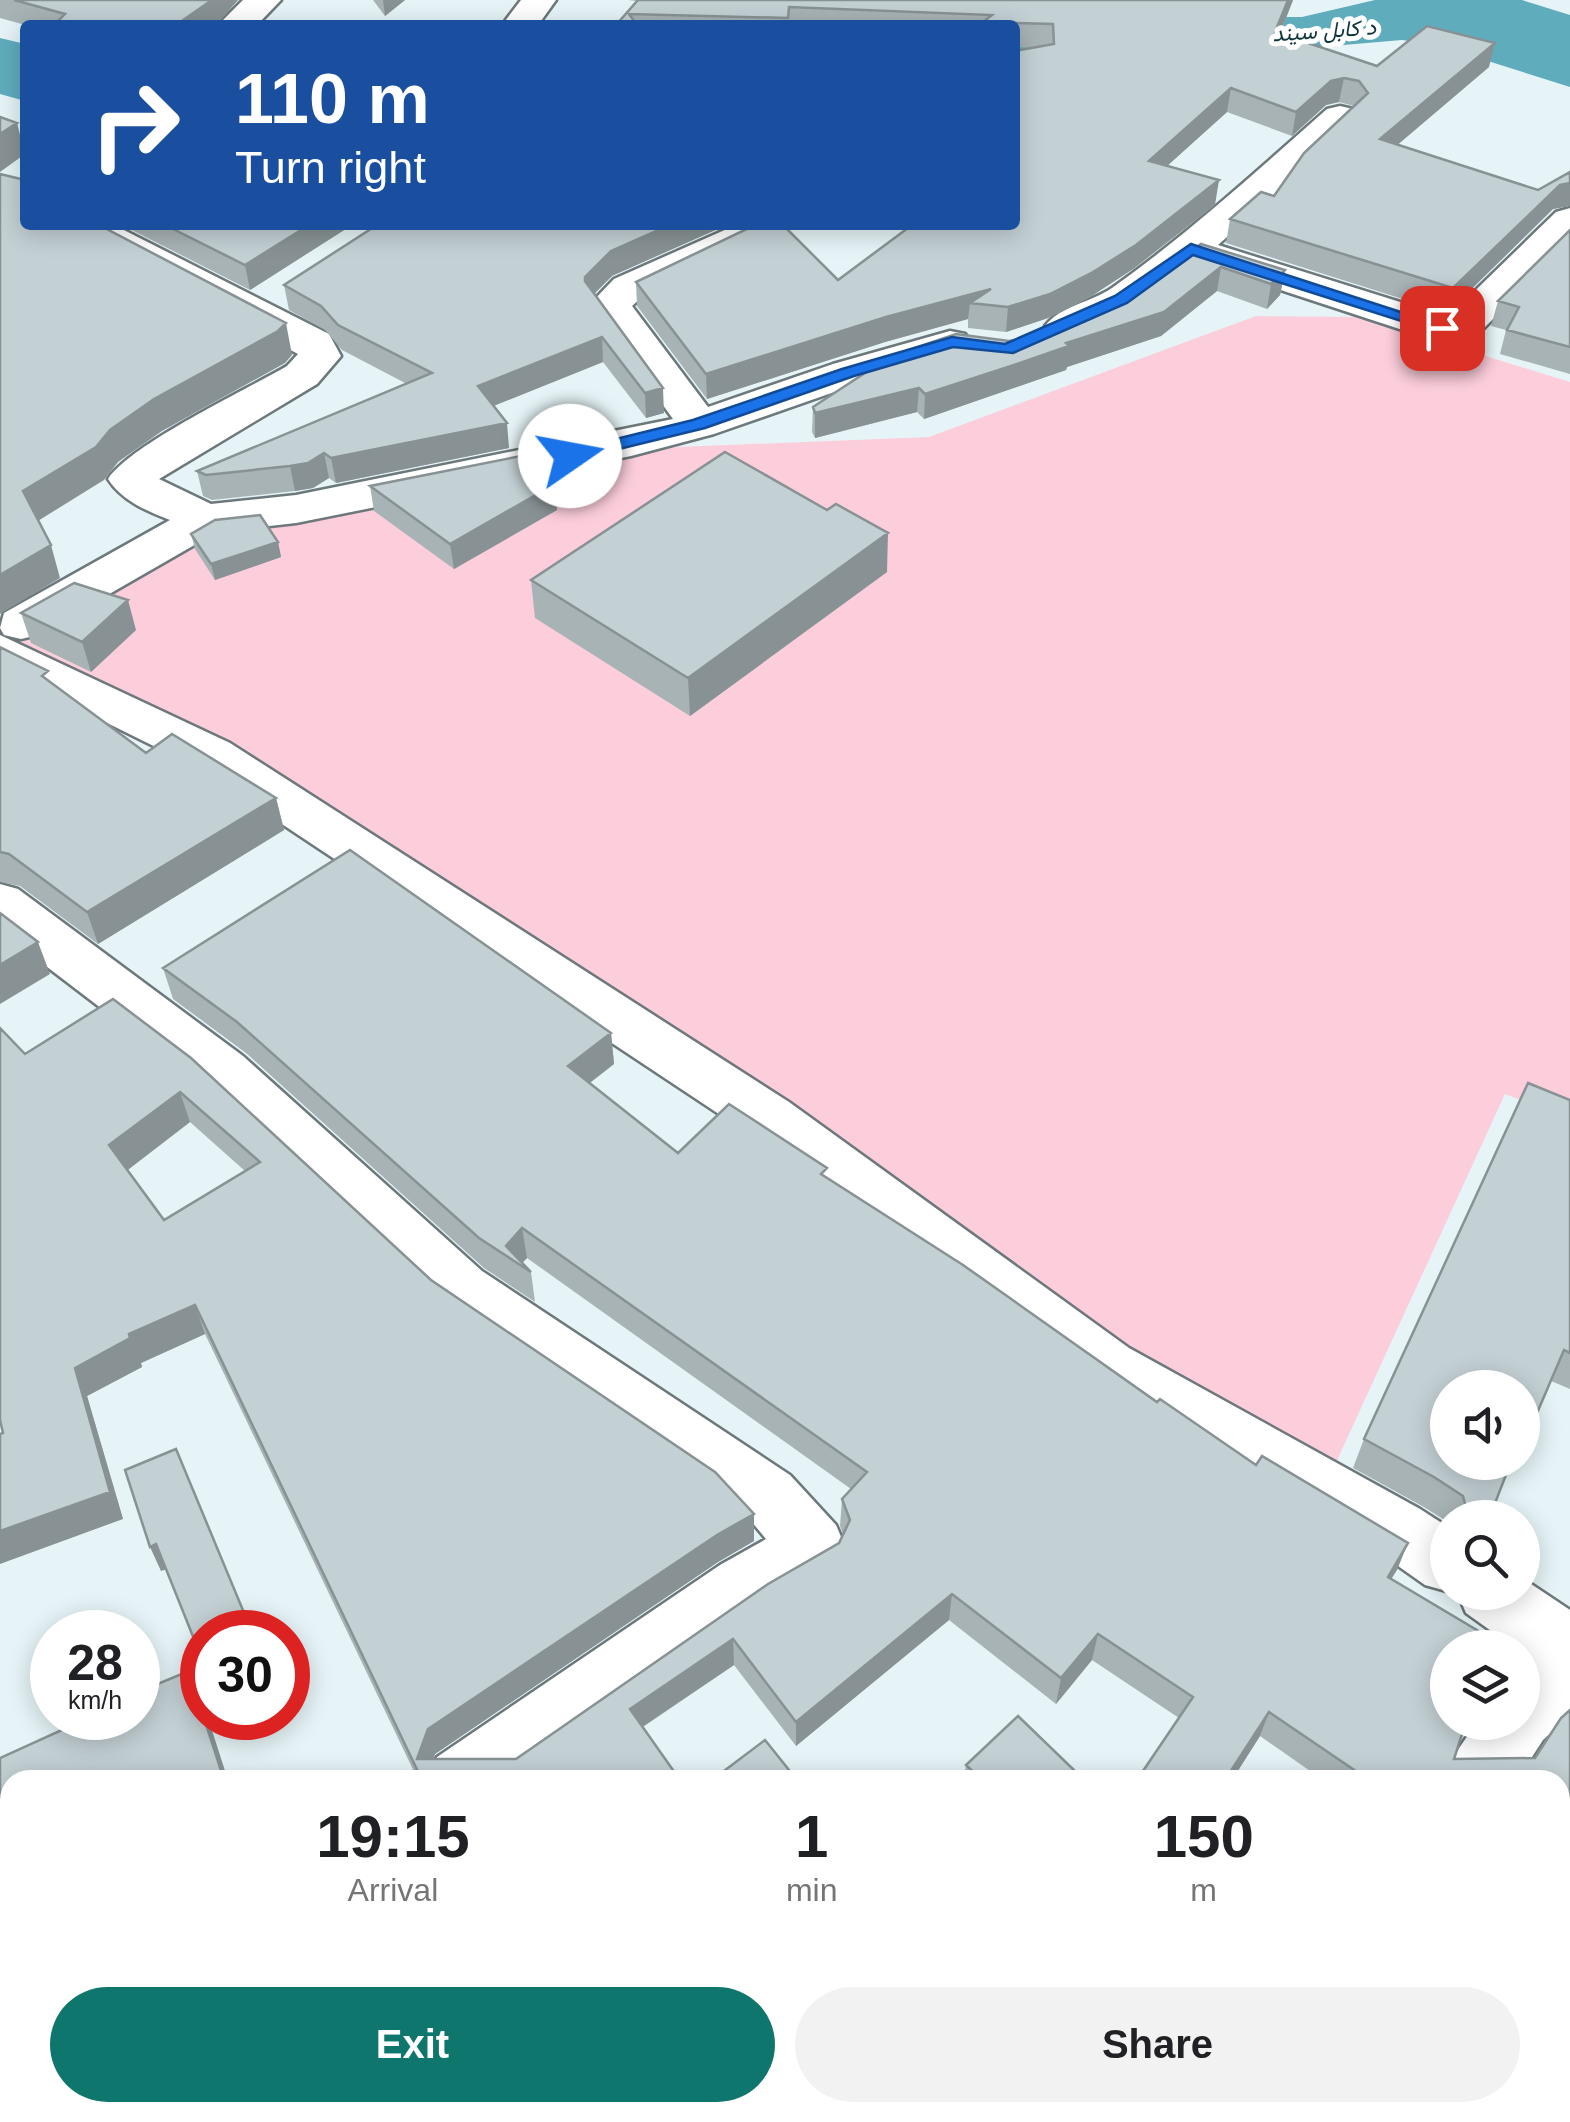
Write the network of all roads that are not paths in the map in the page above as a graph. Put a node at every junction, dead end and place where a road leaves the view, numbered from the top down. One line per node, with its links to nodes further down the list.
1 (264, 0): 3 (street)
2 (539, 0): 4 (street)
3 (242, 20)
4 (524, 20)
5 (1340, 116): 9 (street)
6 (1570, 220): 9 (street)
7 (96, 230): 13 (street)
8 (757, 230): 12 (street)
9 (1191, 249): 10 (street)
10 (1039, 338)
11 (988, 347): 12 (street)
12 (698, 424): 13 (street)
13 (206, 519): 14 (street)
14 (0, 636)
15 (0, 652): 17 (street)
16 (0, 904): 23 (street)
17 (1430, 1552)
18 (1516, 1610): 19 (street)
19 (1570, 1648)
20 (1570, 1669): 21 (street)
21 (1540, 1698)
22 (1505, 1740): 24 (street)
23 (476, 1770)
24 (1484, 1770)

